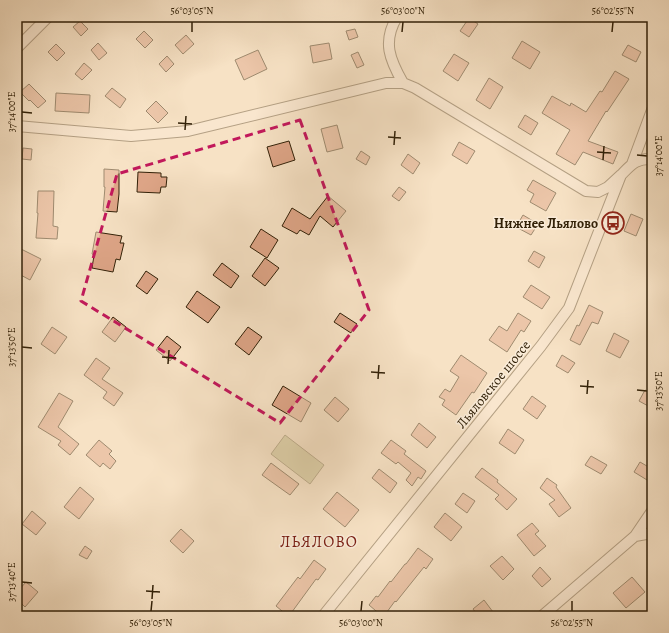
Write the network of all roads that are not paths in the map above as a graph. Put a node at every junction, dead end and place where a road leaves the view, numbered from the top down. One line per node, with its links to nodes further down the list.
1 (48, 17): 3 (street)
2 (396, 17): 4 (street)
3 (17, 48)
4 (404, 83): 6 (street); 9 (street)
5 (652, 110): 8 (street)
6 (17, 126)
7 (652, 159): 8 (street)
8 (632, 164): 9 (street, Льяловское шоссе)
9 (621, 176): 13 (street, Льяловское шоссе)
10 (652, 511): 12 (street)
11 (652, 533): 12 (street)
12 (635, 536): 14 (street)
13 (323, 616)
14 (542, 616)

